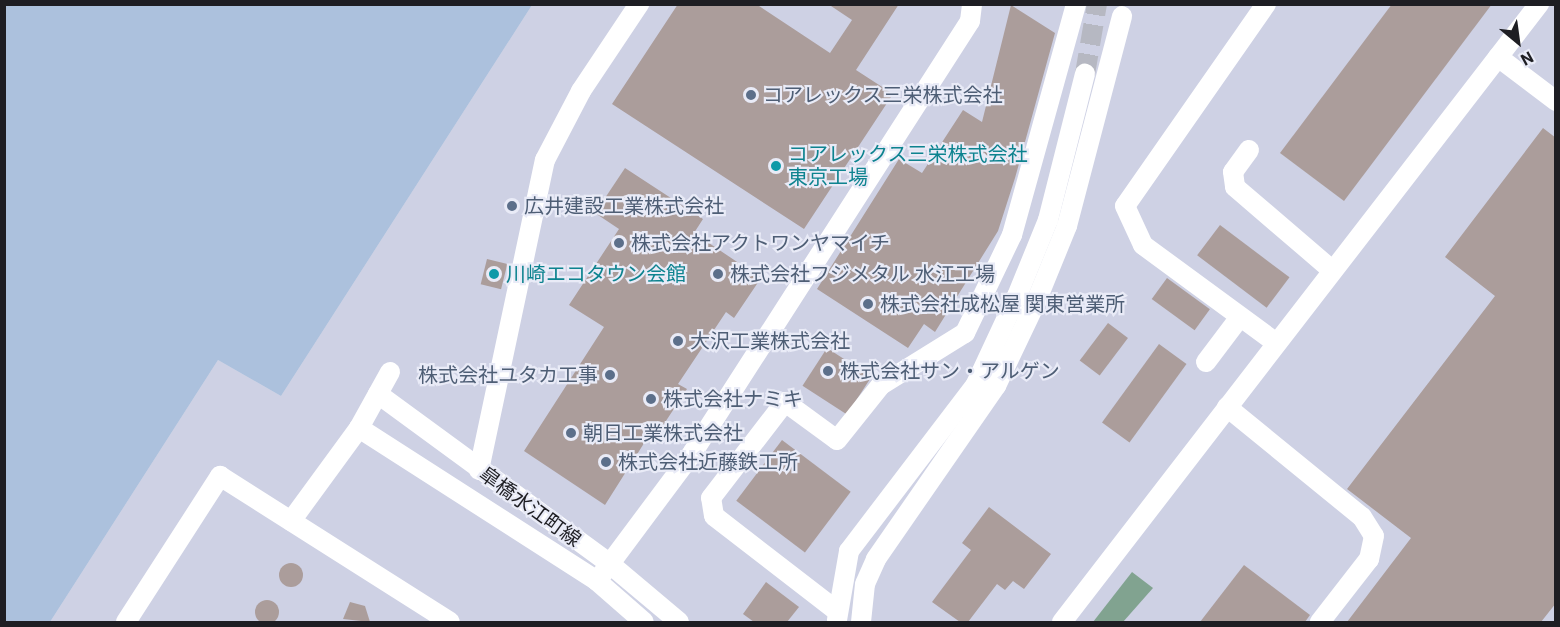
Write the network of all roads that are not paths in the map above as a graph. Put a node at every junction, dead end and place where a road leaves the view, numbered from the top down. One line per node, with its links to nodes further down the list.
1 (639, 4): 19 (street)
2 (972, 4): 21 (street)
3 (1076, 4): 24 (street)
4 (1266, 4): 12 (street)
5 (1539, 4): 7 (street)
6 (1122, 16): 29 (street)
7 (1498, 57): 9 (street); 11 (street)
8 (1085, 74): 24 (street)
9 (1556, 101)
10 (1248, 150): 11 (street)
11 (1332, 270): 13 (street)
12 (1240, 317): 13 (street); 14 (street)
13 (1275, 342): 17 (street)
14 (1206, 362)
15 (390, 372): 16 (street)
16 (378, 394): 18 (street); 19 (street, 皐橋水江町線)
17 (1227, 407): 23 (street); 32 (street)
18 (359, 428): 20 (street); 22 (street, 皐橋水江町線)
19 (479, 470): 21 (street, 皐橋水江町線)
20 (291, 521): 25 (street); 26 (street)
21 (610, 564): 22 (street); 28 (street, 皐橋水江町線)
22 (597, 581): 27 (street, 皐橋水江町線)
23 (1088, 589): 30 (street); 31 (street)
24 (837, 617)
25 (126, 622)
26 (450, 622)
27 (644, 622)
28 (680, 622)
29 (861, 622)
30 (1062, 622)
31 (1081, 622)
32 (1320, 622)

